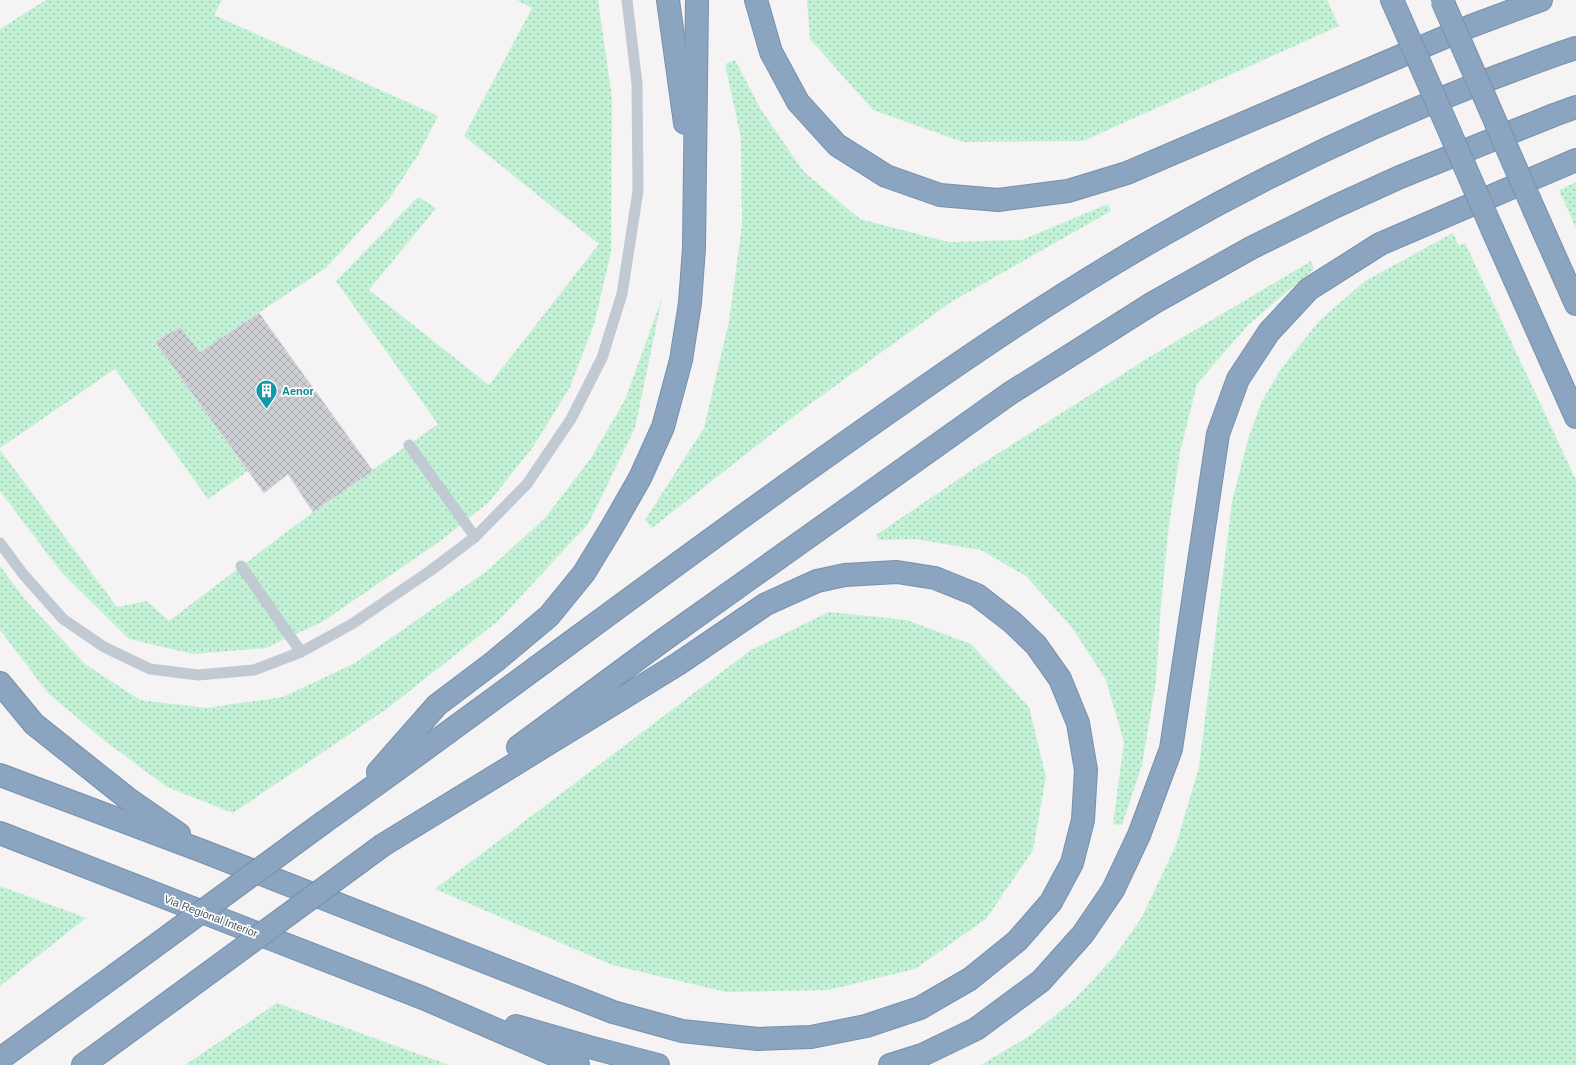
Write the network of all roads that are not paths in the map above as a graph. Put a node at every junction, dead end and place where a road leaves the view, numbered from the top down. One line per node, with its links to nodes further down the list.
1 (627, 0): 15 (lane)
2 (668, 0): 11 (highway)
3 (697, 0): 11 (highway)
4 (756, 0): 6 (highway)
5 (1442, 0): 12 (highway, bridge)
6 (1541, 0)
7 (1396, 9): 13 (highway, bridge)
8 (1576, 48): 21 (highway)
9 (1576, 107): 23 (highway)
10 (1576, 160): 30 (highway)
11 (694, 192): 21 (highway)
12 (1576, 304)
13 (1576, 417)
14 (409, 445): 15 (lane)
15 (475, 537): 18 (lane)
16 (0, 543): 18 (lane)
17 (241, 566): 18 (lane)
18 (301, 652)
19 (0, 683): 24 (highway)
20 (0, 775): 24 (highway)
21 (349, 804): 26 (highway, bridge)
22 (0, 833): 25 (highway, Via Regional Interior)
23 (384, 845): 24 (highway); 27 (highway, bridge)
24 (205, 852)
25 (423, 998): 28 (highway); 29 (highway)
26 (0, 1059)
27 (83, 1065)
28 (578, 1065)
29 (658, 1065)
30 (890, 1065)

